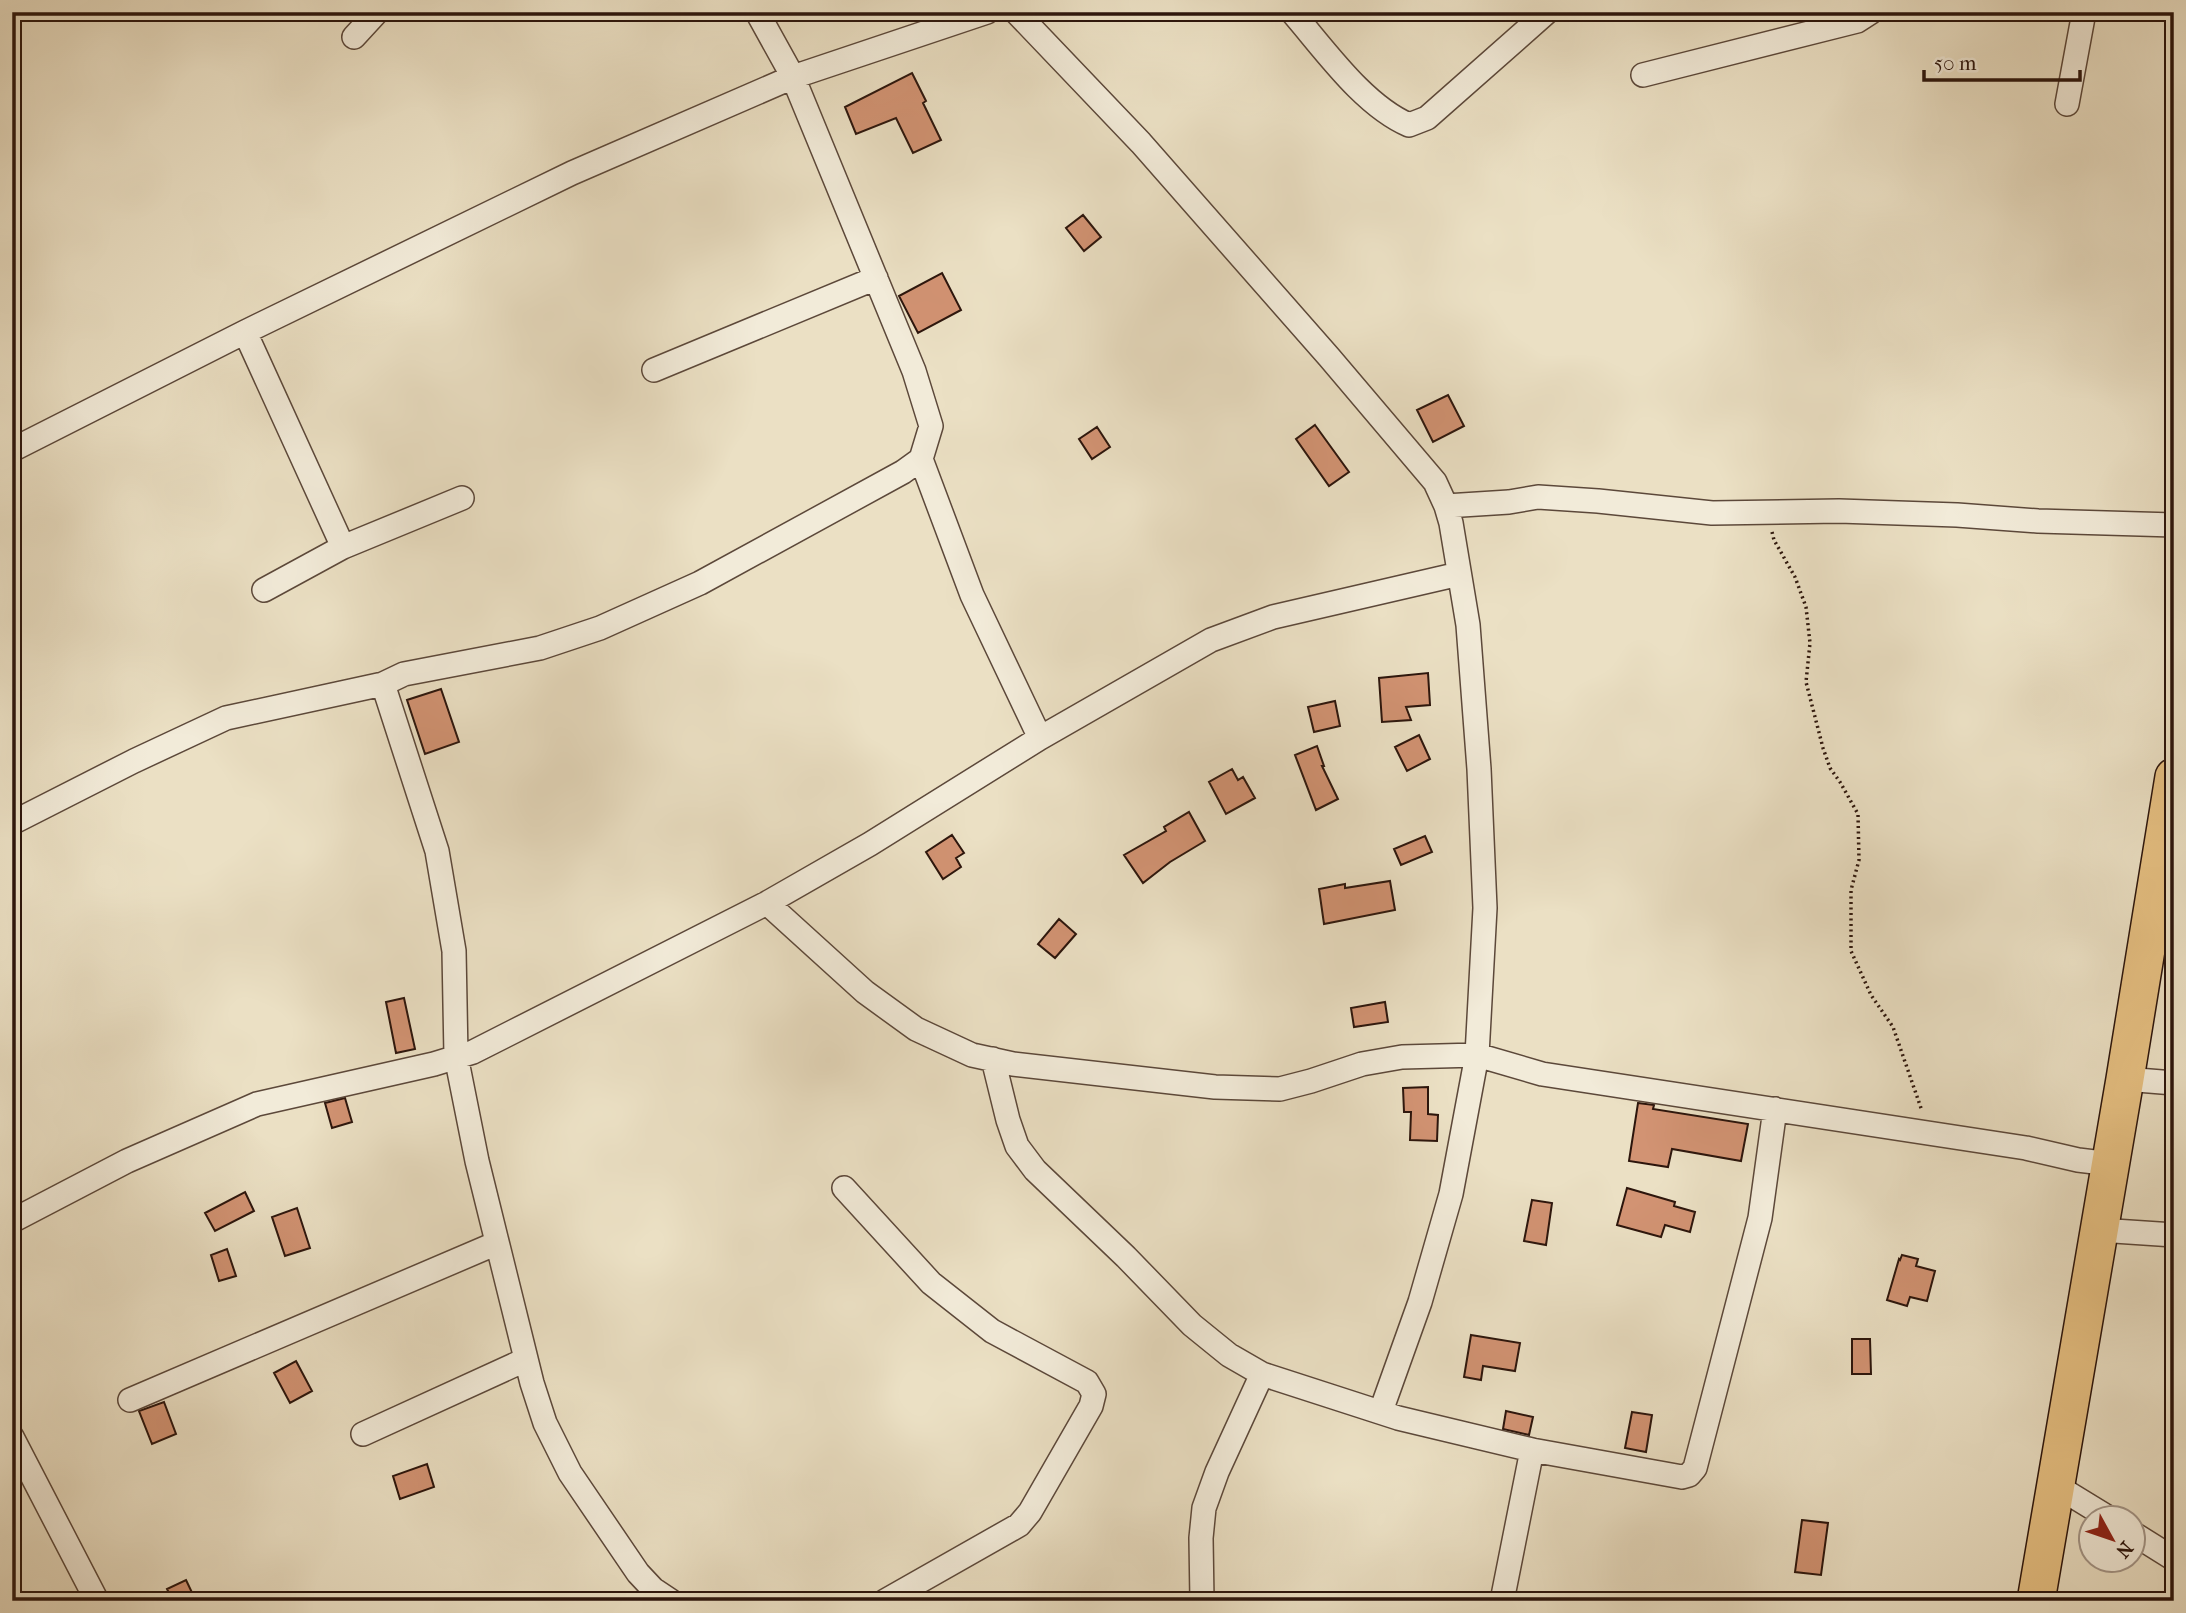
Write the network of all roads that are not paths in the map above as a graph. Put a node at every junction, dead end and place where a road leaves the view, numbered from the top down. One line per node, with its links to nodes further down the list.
1 (377, 12): 9 (street)
2 (757, 12): 11 (street)
3 (987, 12): 11 (street)
4 (1016, 12): 19 (street)
5 (1547, 12): 8 (street)
6 (1871, 12): 10 (street)
7 (2084, 12): 12 (street)
8 (1303, 16)
9 (354, 37)
10 (1643, 75)
11 (793, 77): 13 (street); 14 (street)
12 (2067, 104)
13 (876, 278): 15 (street); 17 (street)
14 (245, 332): 16 (street); 21 (street)
15 (653, 370)
16 (12, 450)
17 (921, 459): 24 (street); 25 (street)
18 (462, 498): 21 (street)
19 (1447, 506): 20 (street); 22 (street)
20 (2174, 525)
21 (343, 547): 23 (street)
22 (1459, 574): 25 (street); 30 (street)
23 (264, 590)
24 (383, 684): 27 (street); 31 (street)
25 (1040, 738): 28 (street)
26 (2173, 785): 29 (main road)
27 (12, 823)
28 (767, 903): 31 (street); 32 (street)
29 (2161, 942): 33 (main road)
30 (1477, 1055): 32 (street); 35 (street); 45 (street)
31 (456, 1056): 38 (street); 41 (street)
32 (993, 1059): 43 (street)
33 (2126, 1079): 34 (street); 36 (main road)
34 (2174, 1083)
35 (1775, 1109): 36 (street); 48 (street)
36 (2111, 1164): 39 (main road)
37 (844, 1188): 55 (street)
38 (12, 1221)
39 (2099, 1230): 40 (street); 49 (main road)
40 (2174, 1235)
41 (497, 1242): 42 (street); 44 (street)
42 (525, 1360): 46 (street); 54 (street)
43 (1262, 1374): 45 (street); 56 (street)
44 (130, 1400)
45 (1381, 1411): 48 (street)
46 (363, 1434)
47 (12, 1437): 53 (street)
48 (1532, 1450): 57 (street)
49 (2055, 1485): 50 (street); 58 (main road)
50 (2086, 1504)
51 (2148, 1543): 52 (street)
52 (2174, 1559)
53 (97, 1601)
54 (671, 1601)
55 (885, 1601)
56 (1202, 1601)
57 (1502, 1601)
58 (2036, 1601)

